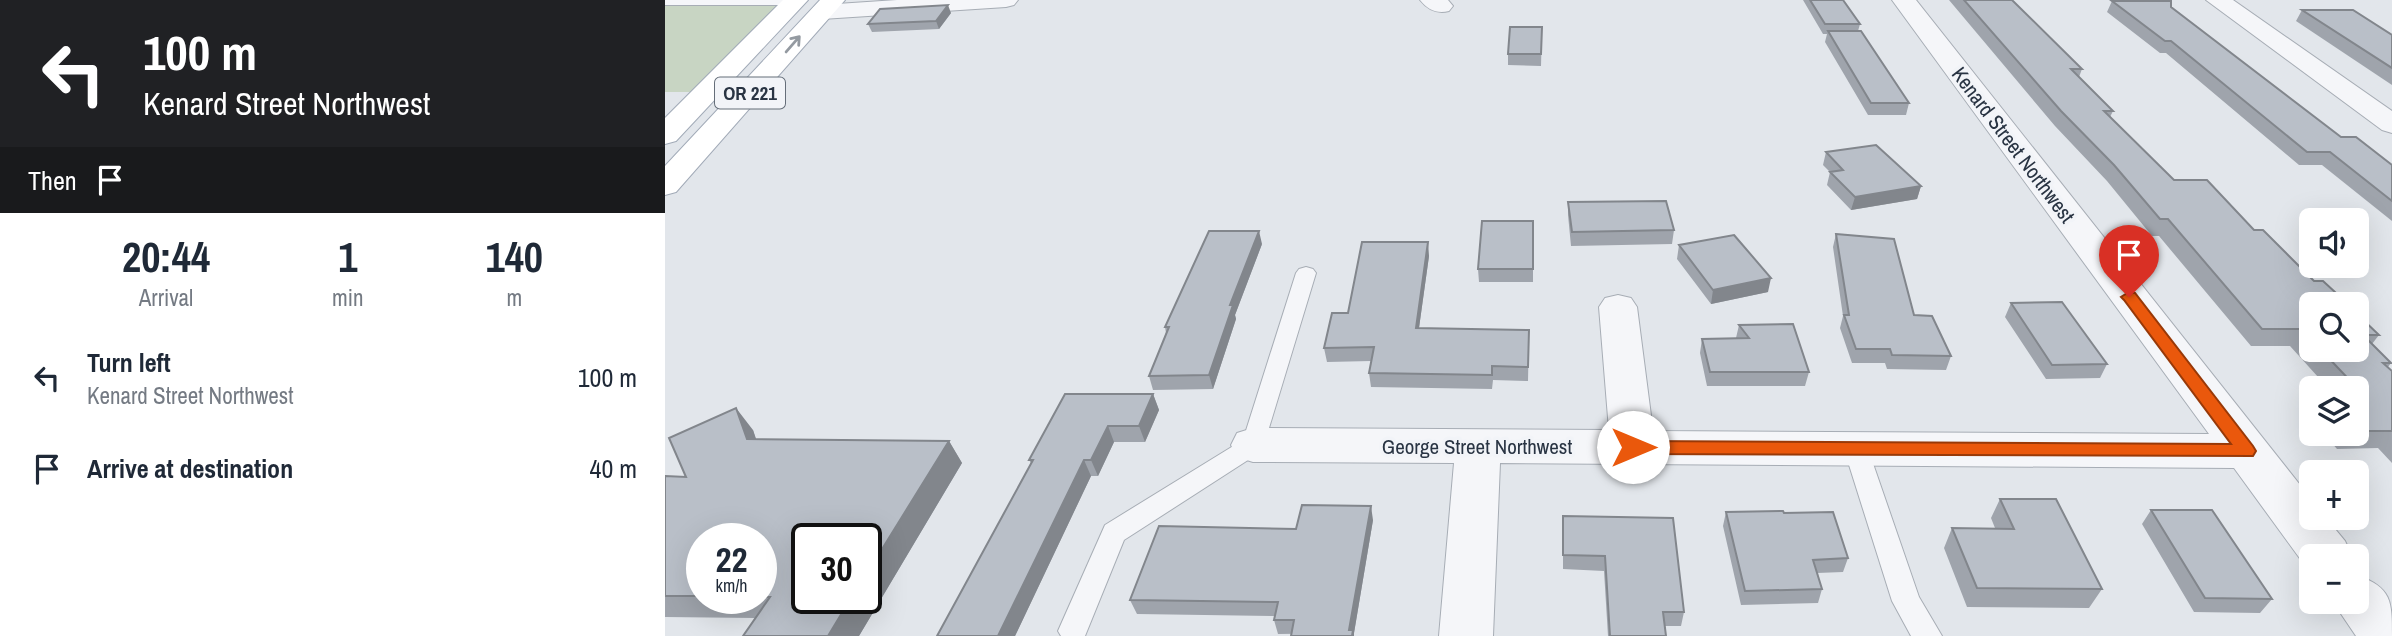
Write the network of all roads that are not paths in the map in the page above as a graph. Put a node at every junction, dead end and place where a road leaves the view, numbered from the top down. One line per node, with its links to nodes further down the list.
1 (1006, 0): 6 (street)
2 (1903, 0): 18 (street, Kenard Street Northwest)
3 (2218, 0): 8 (street)
4 (665, 1): 5 (lane)
5 (795, 1): 7 (main road, OR 221)
6 (827, 6): 11 (main road, OR 221, one-way to 6)
7 (715, 85): 9 (main road, OR 221); 10 (main road)
8 (2392, 124)
9 (665, 135)
10 (665, 159)
11 (665, 186)
12 (1306, 273): 14 (lane)
13 (1618, 307): 16 (street)
14 (1254, 445): 15 (street, George Street Northwest); 21 (lane)
15 (1478, 447): 16 (street, George Street Northwest); 22 (street)
16 (1633, 447): 17 (street, George Street Northwest)
17 (1856, 449): 18 (street, George Street Northwest); 23 (lane)
18 (2246, 451): 19 (street, Kenard Street Northwest)
19 (2318, 544)
20 (2369, 613): 24 (street)
21 (1073, 631)
22 (1466, 636)
23 (1927, 636)
24 (2387, 636)

